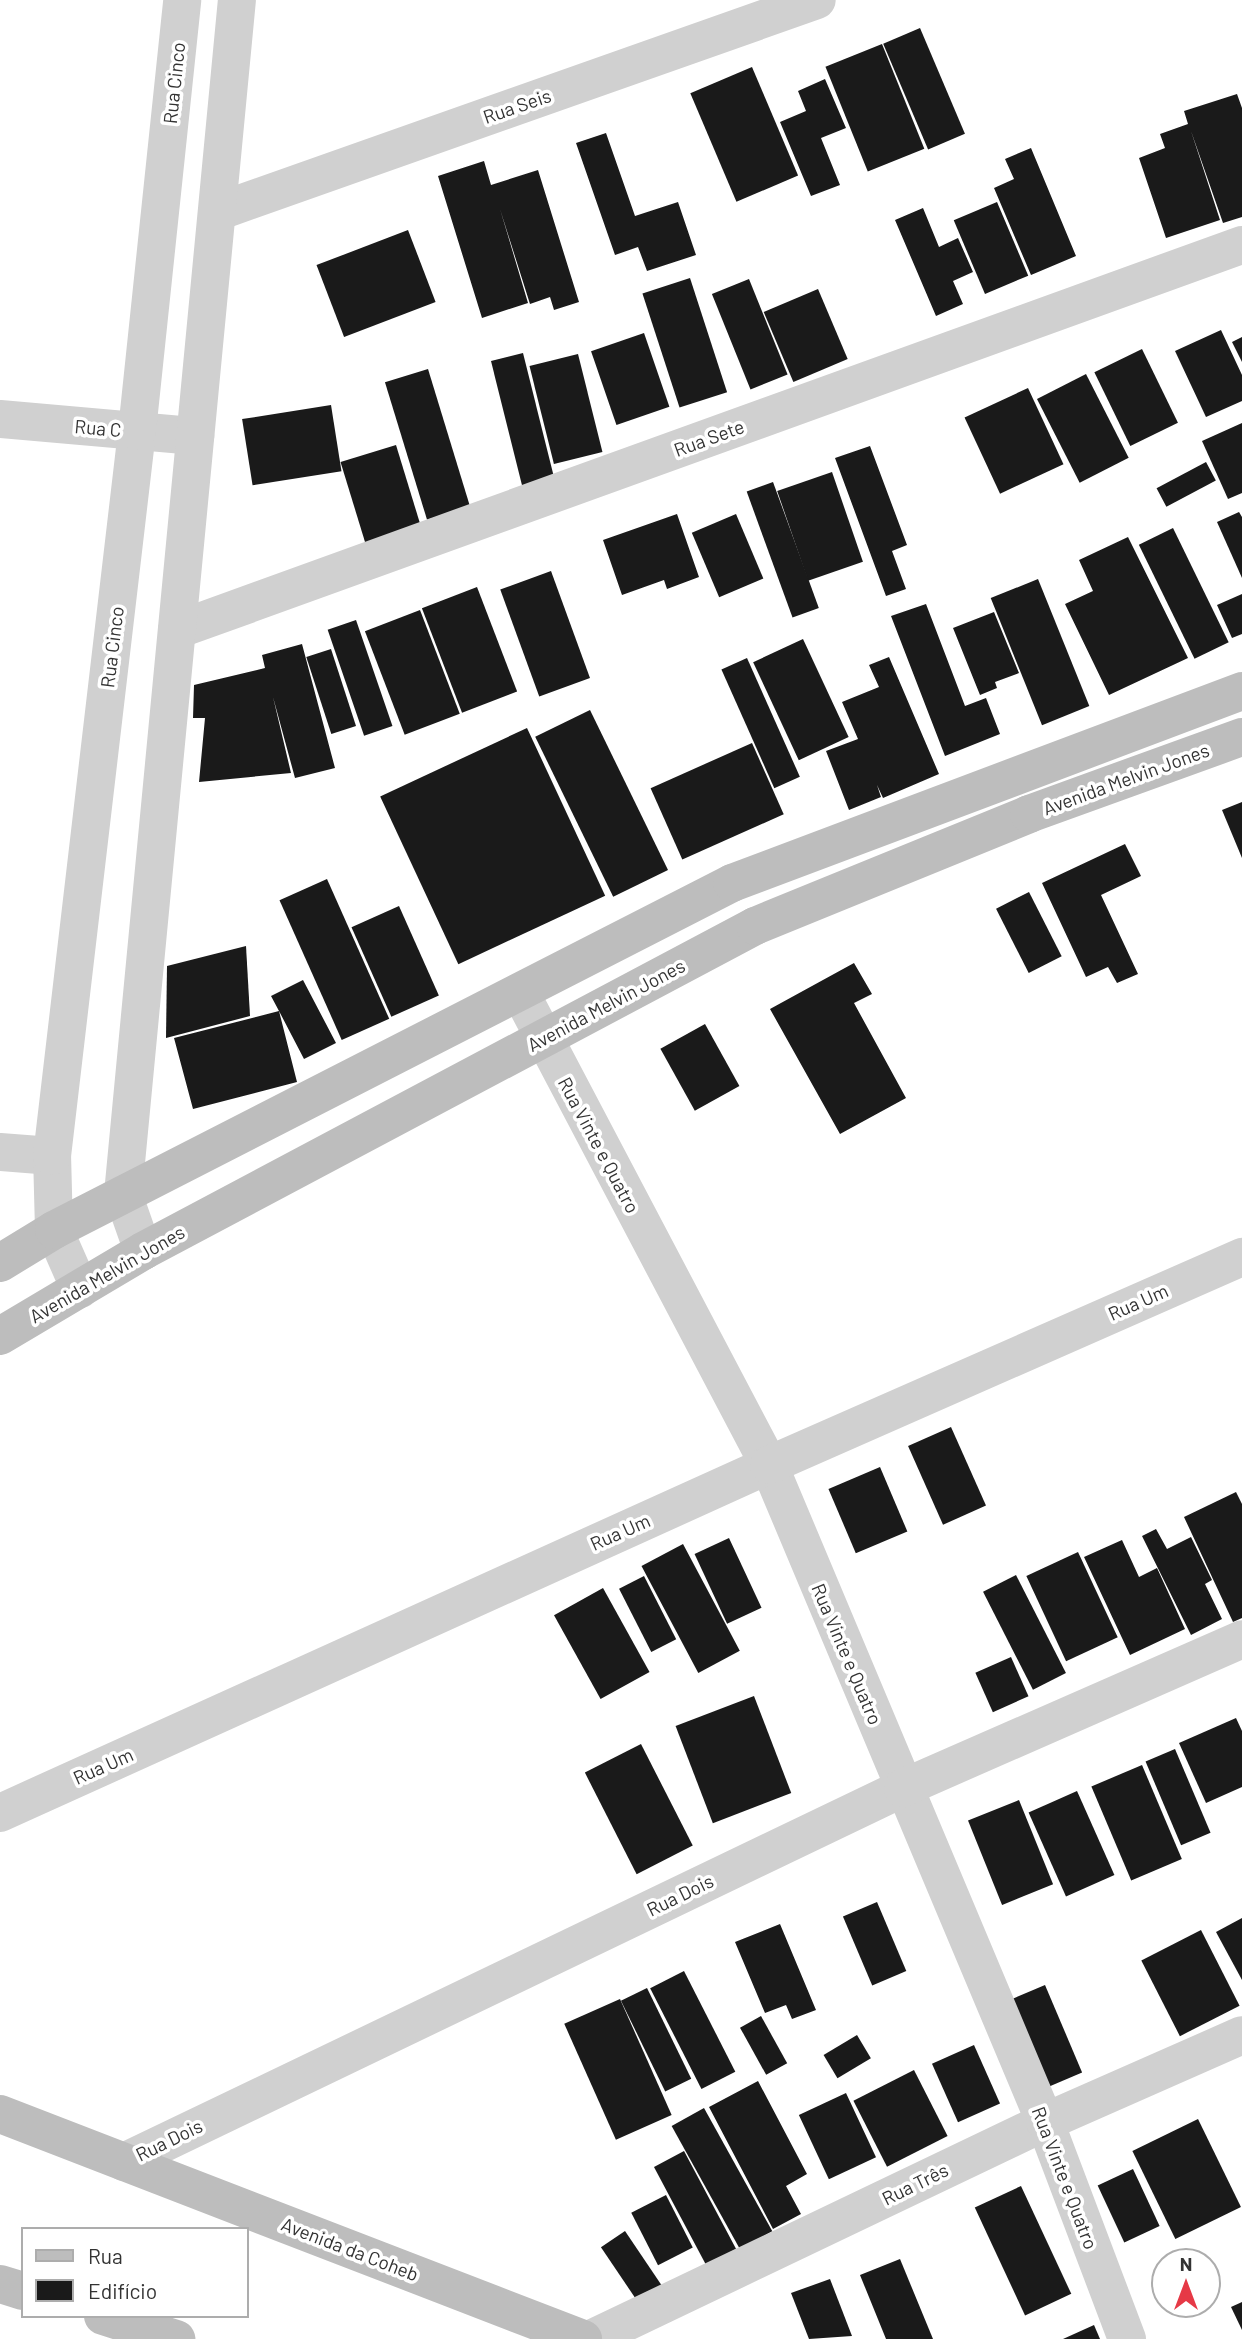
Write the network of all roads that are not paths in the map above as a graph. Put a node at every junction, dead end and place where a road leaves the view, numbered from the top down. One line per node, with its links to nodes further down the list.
1 (182, 0): 7 (street, Rua Cinco)
2 (237, 0): 4 (street)
3 (817, 0): 4 (street, Rua Seis)
4 (217, 212): 8 (street)
5 (1242, 245): 9 (street, Rua Sete)
6 (0, 419): 7 (street, Rua C)
7 (137, 431): 8 (street, Rua C); 15 (street, Rua Cinco)
8 (195, 436): 9 (street)
9 (177, 630): 16 (street)
10 (1242, 691): 12 (main road)
11 (1242, 737): 13 (main road, Avenida Melvin Jones)
12 (520, 992): 13 (street, Rua Vinte e Quatro); 16 (main road)
13 (543, 1038): 18 (main road, Avenida Melvin Jones); 23 (street, Rua Vinte e Quatro)
14 (0, 1152): 15 (street)
15 (52, 1156): 17 (street, Rua Cinco)
16 (123, 1194): 17 (main road); 18 (street)
17 (54, 1230): 20 (main road); 21 (street, Rua Cinco)
18 (143, 1251): 21 (main road, Avenida Melvin Jones)
19 (1242, 1257): 23 (street, Rua Um)
20 (0, 1263)
21 (80, 1289): 22 (main road, Avenida Melvin Jones)
22 (0, 1336)
23 (769, 1465): 25 (street, Rua Vinte e Quatro); 26 (street, Rua Um)
24 (1242, 1639): 25 (street, Rua Dois)
25 (903, 1788): 29 (street, Rua Vinte e Quatro); 30 (street, Rua Dois)
26 (0, 1812)
27 (1242, 2035): 29 (street, Rua Três)
28 (0, 2114): 30 (main road, Avenida da Coheb)
29 (1045, 2122): 36 (street, Rua Três); 37 (street, Rua Vinte e Quatro)
30 (124, 2162): 35 (main road, Avenida da Coheb)
31 (0, 2284): 32 (main road)
32 (21, 2290)
33 (109, 2318): 34 (main road)
34 (176, 2339)
35 (583, 2339)
36 (591, 2339)
37 (1127, 2339)

